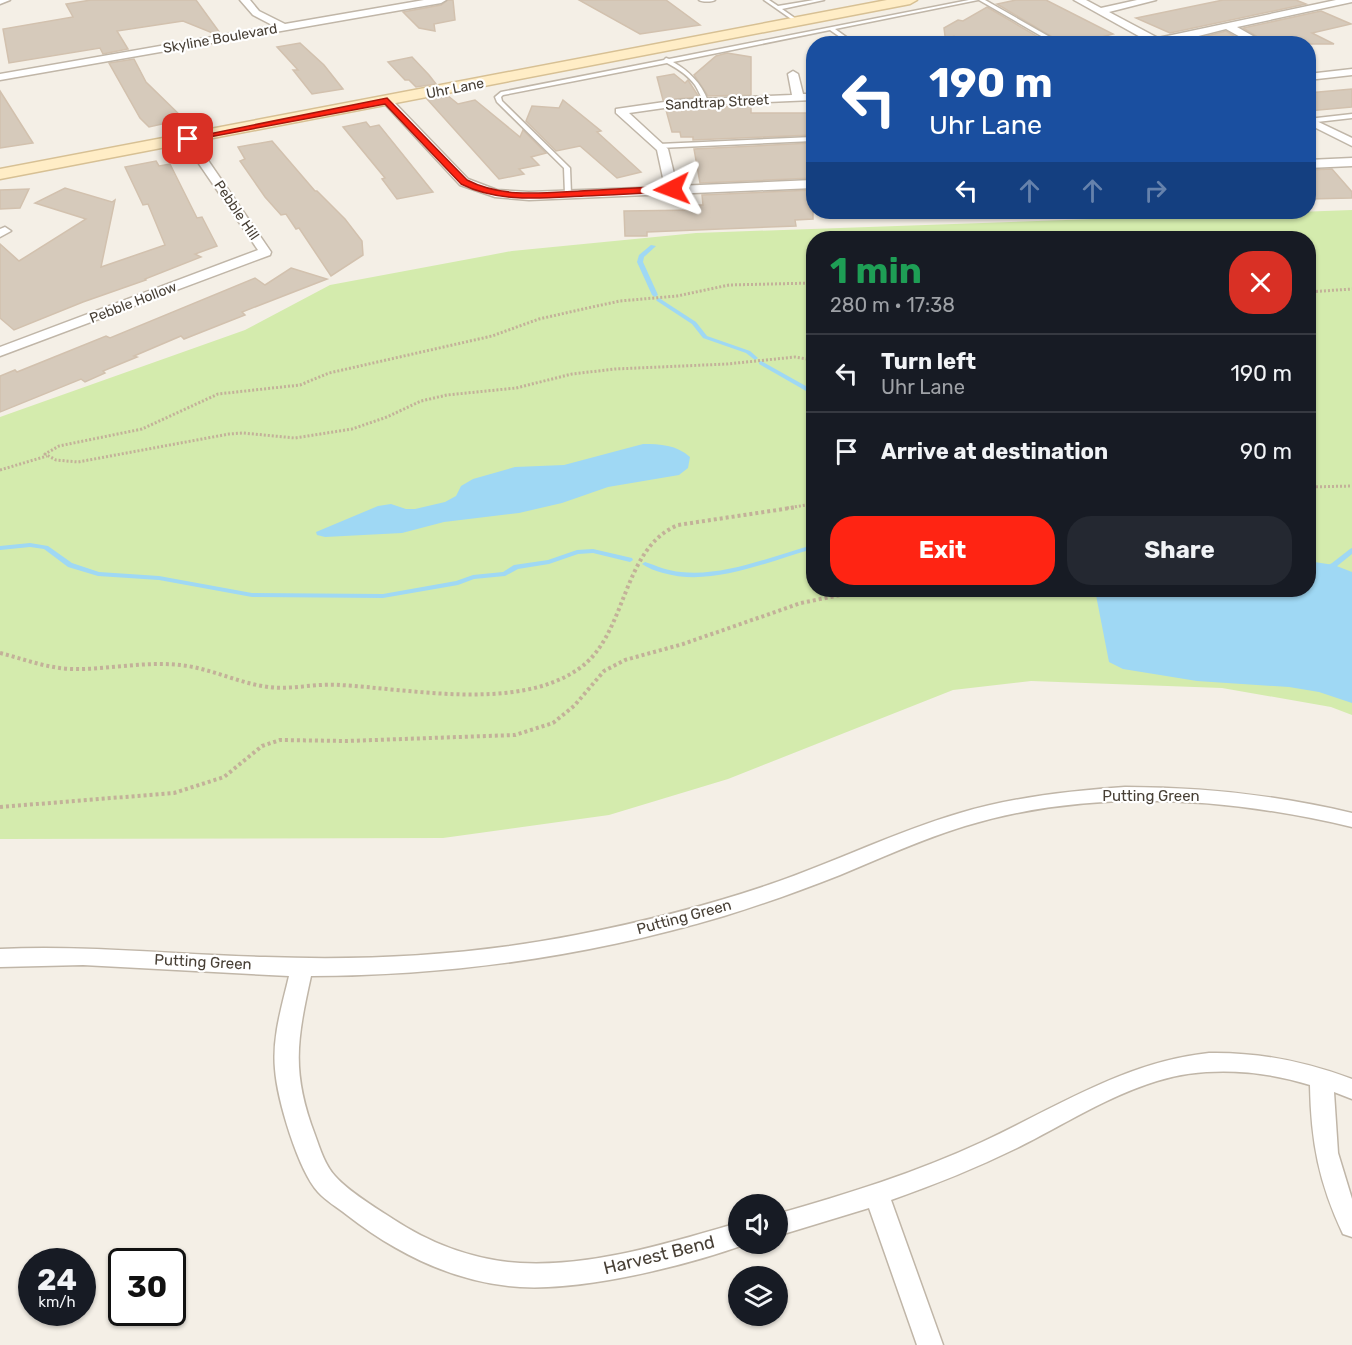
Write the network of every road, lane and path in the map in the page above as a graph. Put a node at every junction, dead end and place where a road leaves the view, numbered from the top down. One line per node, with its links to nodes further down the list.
1 (5, 0): 14 (street)
2 (245, 0): 19 (street)
3 (441, 0): 19 (street, Skyline Boulevard)
4 (702, 0): 5 (lane)
5 (713, 0)
6 (766, 0): 15 (lane)
7 (822, 0): 15 (lane)
8 (910, 0): 17 (street, Uhr Lane)
9 (975, 0): 20 (lane)
10 (981, 0): 22 (lane)
11 (1078, 0): 16 (street)
12 (1151, 0): 16 (street)
13 (1350, 0): 18 (street)
14 (0, 1)
15 (778, 8): 17 (lane)
16 (1099, 11): 23 (street)
17 (797, 22): 35 (street, Uhr Lane)
18 (1227, 26): 24 (street); 25 (street)
19 (283, 27): 32 (street, Skyline Boulevard)
20 (830, 27): 21 (lane); 26 (lane)
21 (843, 36)
22 (1046, 36)
23 (1148, 36)
24 (1185, 36)
25 (1246, 36)
26 (666, 60): 36 (lane); 49 (lane)
27 (1316, 70): 30 (street)
28 (1352, 72): 30 (street)
29 (793, 74): 34 (street)
30 (1325, 75): 31 (street)
31 (1316, 76)
32 (0, 77)
33 (806, 97): 34 (street, Sandtrap Street)
34 (798, 98): 36 (street, Sandtrap Street)
35 (387, 101): 40 (street, Uhr Lane); 49 (street)
36 (705, 101): 43 (street, Sandtrap Street)
37 (1352, 116): 38 (lane)
38 (1316, 120)
39 (1316, 125): 42 (street)
40 (188, 139): 46 (street, Uhr Lane); 50 (street, Pebble Hill)
41 (806, 139): 43 (lane)
42 (1352, 143)
43 (659, 146): 48 (street)
44 (1352, 162): 45 (street)
45 (1316, 164)
46 (0, 174)
47 (806, 183): 48 (street)
48 (672, 189): 49 (street)
49 (568, 194)
50 (266, 252): 54 (street, Pebble Hollow)
51 (806, 283): 56 (path)
52 (1352, 289): 53 (path)
53 (1316, 291)
54 (0, 352)
55 (806, 359): 56 (path)
56 (47, 456): 57 (path)
57 (0, 470)
58 (1352, 486): 59 (path)
59 (1316, 487)
60 (806, 505): 62 (path)
61 (831, 597): 63 (path)
62 (0, 653)
63 (0, 807)
64 (1352, 820): 66 (street, Putting Green)
65 (0, 958): 66 (street, Putting Green)
66 (302, 967): 72 (street, Harvest Bend)
67 (1322, 1077): 68 (street); 69 (street); 71 (street)
68 (1352, 1089)
69 (876, 1193): 70 (street); 73 (street)
70 (788, 1222)
71 (1352, 1226)
72 (728, 1238)
73 (930, 1345)

